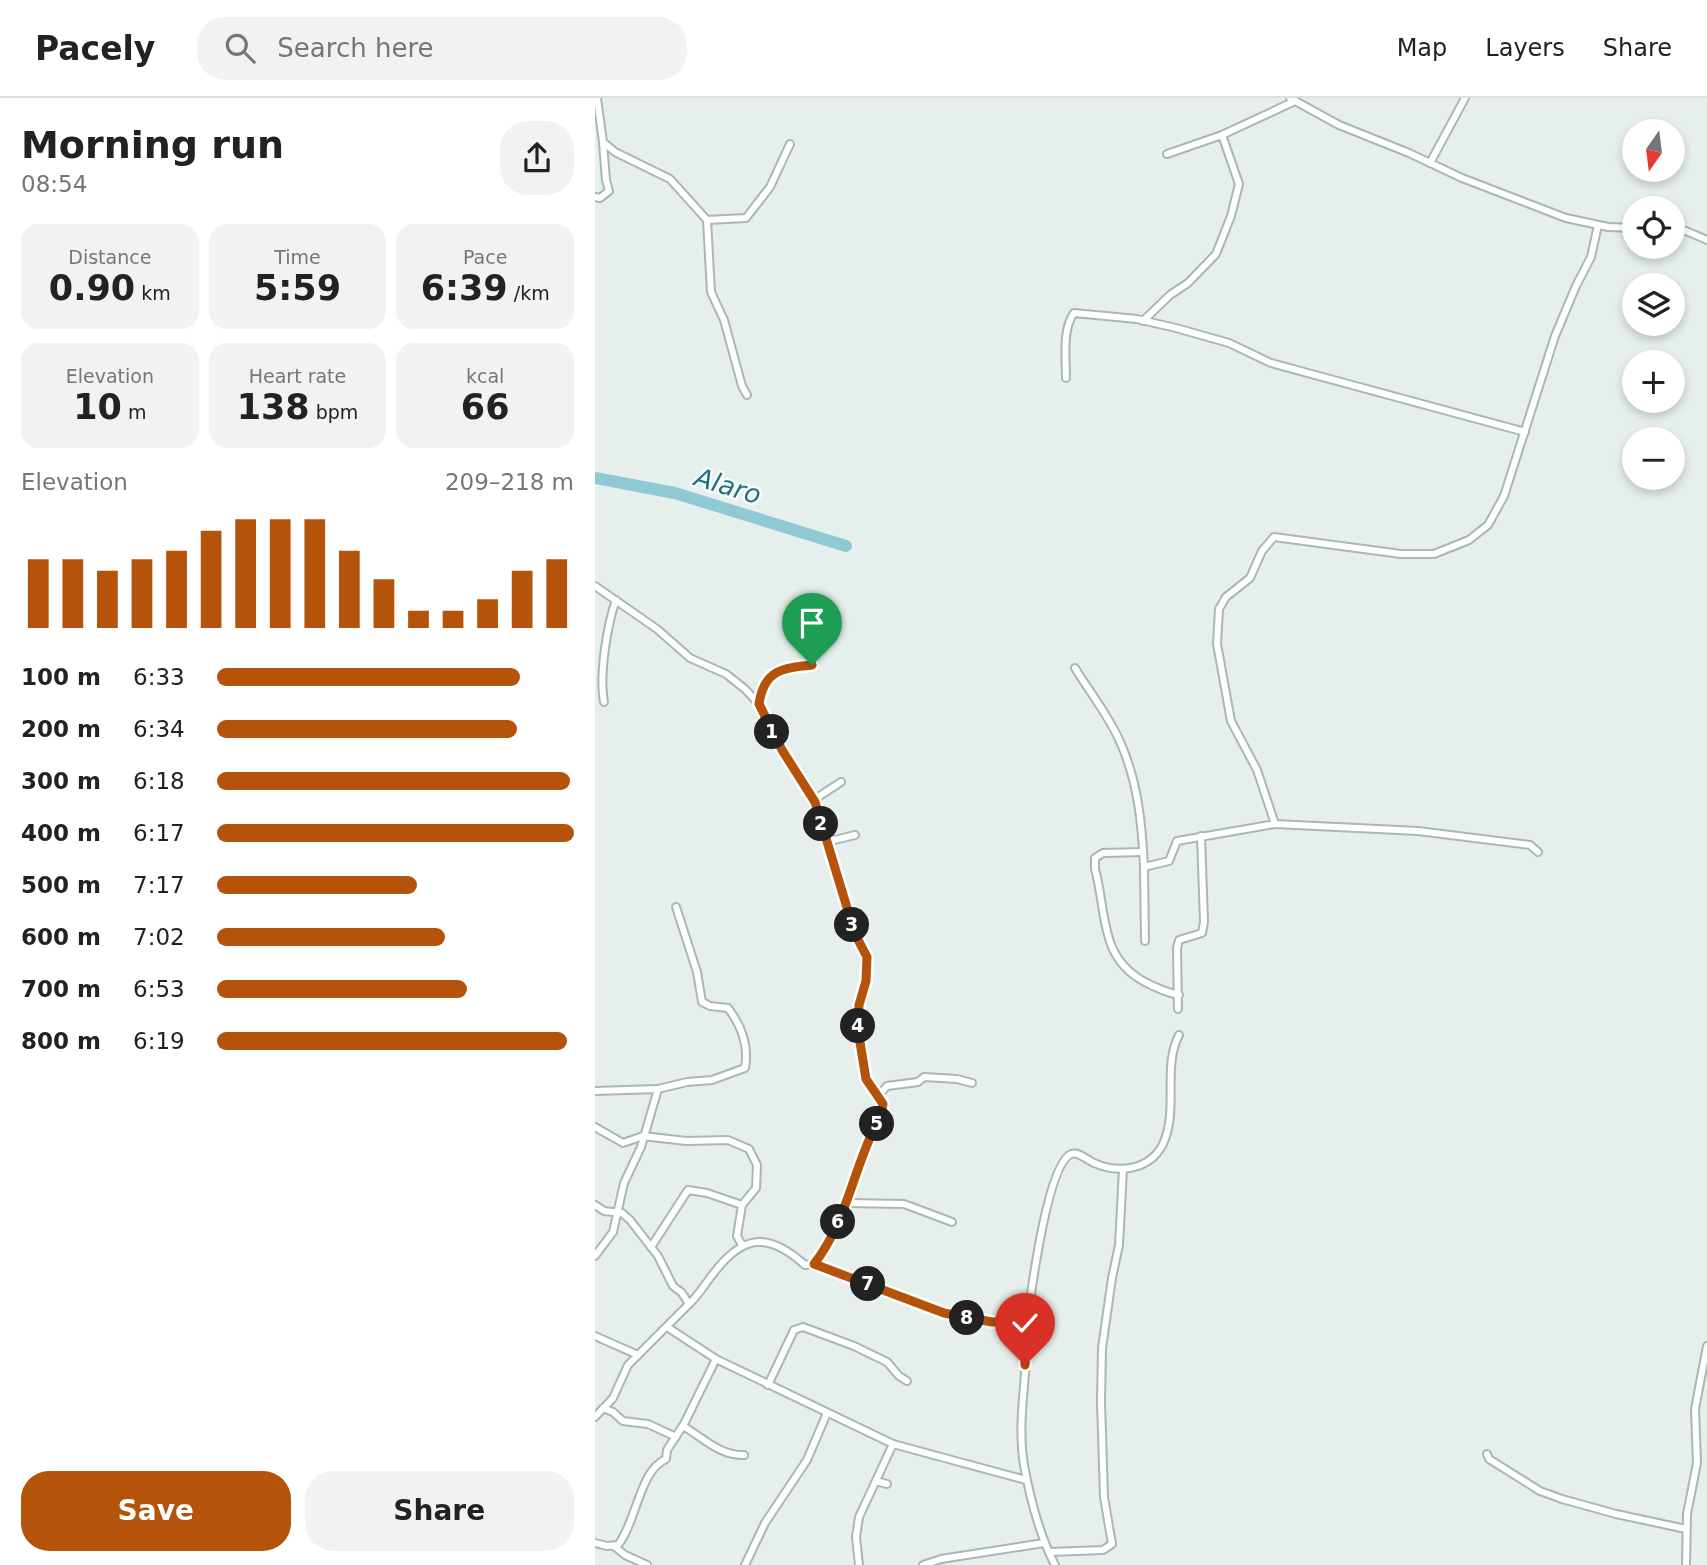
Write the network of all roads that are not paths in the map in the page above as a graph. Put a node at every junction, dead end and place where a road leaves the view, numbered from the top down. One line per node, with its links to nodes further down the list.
1 (597, 98): 5 (street)
2 (1465, 98): 8 (street)
3 (1293, 99): 4 (street); 8 (street)
4 (1222, 135): 7 (street); 15 (street)
5 (603, 142): 9 (street); 10 (street)
6 (790, 144): 10 (street)
7 (1167, 154)
8 (1430, 163): 11 (street)
9 (595, 197)
10 (707, 220): 17 (street)
11 (1598, 225): 12 (street); 18 (street)
12 (1622, 227)
13 (1685, 232): 14 (street)
14 (1707, 240)
15 (1143, 320): 16 (street); 18 (street)
16 (1066, 379)
17 (747, 395)
18 (1525, 432): 27 (street)
19 (595, 586): 20 (street)
20 (616, 600): 23 (street); 24 (street)
21 (812, 665): 24 (street)
22 (1075, 668): 31 (street)
23 (604, 702)
24 (759, 704): 26 (street)
25 (841, 782): 26 (street)
26 (815, 802): 30 (street)
27 (1275, 824): 29 (street); 32 (street)
28 (855, 835): 30 (street)
29 (1201, 836): 33 (street); 36 (street)
30 (827, 842): 42 (street)
31 (1143, 852): 33 (street); 36 (street)
32 (1538, 852)
33 (1144, 867): 35 (street)
34 (676, 907): 40 (street)
35 (1145, 941)
36 (1179, 995): 37 (street)
37 (1178, 1009)
38 (1179, 1035): 45 (street)
39 (972, 1083): 42 (street)
40 (658, 1089): 41 (street); 44 (street)
41 (595, 1091)
42 (878, 1096): 46 (street)
43 (595, 1127): 44 (street)
44 (643, 1136): 48 (street); 49 (street)
45 (1123, 1169): 56 (street); 79 (street)
46 (848, 1203): 50 (street); 54 (street)
47 (595, 1205): 49 (street)
48 (742, 1205): 51 (street); 52 (street)
49 (618, 1212): 52 (street); 53 (street)
50 (952, 1222)
51 (742, 1245): 54 (street); 55 (street)
52 (651, 1247): 55 (street)
53 (595, 1256)
54 (814, 1264): 56 (street)
55 (689, 1304): 57 (street)
56 (1027, 1322): 72 (street)
57 (667, 1327): 60 (street); 61 (street)
58 (595, 1336): 60 (street)
59 (1707, 1346): 75 (street)
60 (638, 1355): 64 (street)
61 (716, 1359): 63 (street); 67 (street)
62 (907, 1381): 63 (street)
63 (768, 1385): 65 (street)
64 (603, 1409): 66 (street); 68 (street)
65 (827, 1413): 69 (street); 81 (street)
66 (595, 1417)
67 (683, 1426): 68 (street); 71 (street)
68 (676, 1437): 78 (street)
69 (893, 1444): 72 (street); 73 (street)
70 (1487, 1454): 75 (street)
71 (744, 1455)
72 (1026, 1480): 77 (street)
73 (876, 1481): 74 (street); 82 (street)
74 (887, 1484)
75 (1686, 1529): 85 (street)
76 (595, 1543): 78 (street)
77 (1044, 1543): 79 (street); 83 (street)
78 (614, 1546): 80 (street)
79 (1049, 1552): 84 (street)
80 (647, 1565)
81 (745, 1565)
82 (859, 1565)
83 (923, 1565)
84 (1055, 1565)
85 (1686, 1565)

